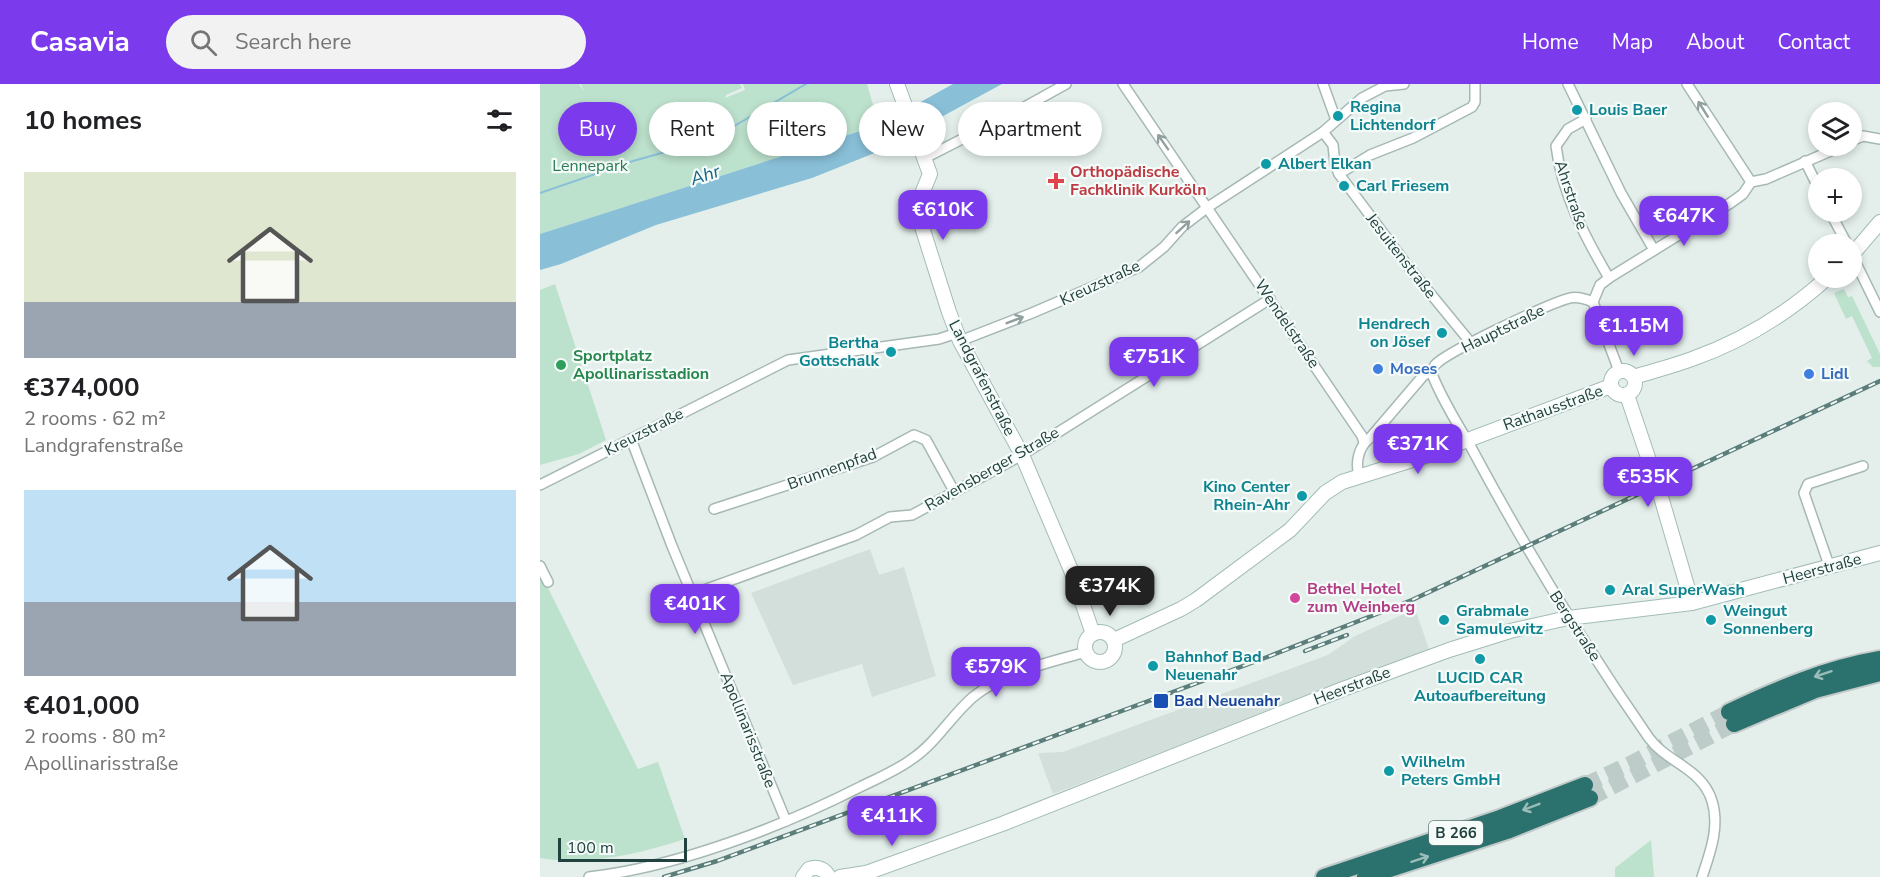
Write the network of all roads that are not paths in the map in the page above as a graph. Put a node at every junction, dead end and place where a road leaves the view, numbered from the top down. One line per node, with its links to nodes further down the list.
1 (1066, 84): 13 (street)
2 (1123, 84): 20 (street, Wendelstraße, one-way to 2)
3 (1323, 84): 9 (street)
4 (1404, 84): 9 (street, Kreuzstraße)
5 (1475, 84): 18 (street)
6 (1568, 84): 8 (street)
7 (1687, 84): 19 (street, one-way to 7)
8 (1586, 119): 23 (street); 25 (street, Ahrstraße)
9 (1335, 120): 10 (street, Kreuzstraße)
10 (1323, 132): 18 (street, Jesuitenstraße); 20 (street, Kreuzstraße)
11 (1862, 136): 12 (street)
12 (1880, 139)
13 (946, 141)
14 (924, 156): 30 (street, Landgrafenstraße)
15 (1817, 156): 16 (street)
16 (1805, 161): 17 (street); 19 (street)
17 (1808, 168)
18 (1339, 174): 31 (street, Jesuitenstraße)
19 (1751, 182): 23 (street)
20 (1208, 207): 27 (street, Wendelstraße); 30 (street, Kreuzstraße, one-way to 20)
21 (1880, 222): 22 (street)
22 (1862, 240)
23 (1654, 250): 25 (street)
24 (1862, 276): 29 (street)
25 (1609, 278): 28 (street)
26 (1815, 288): 34 (street)
27 (1270, 299): 39 (street, Wendelstraße); 40 (street, Ravensberger Straße)
28 (1593, 302): 31 (street, Hauptstraße); 33 (street)
29 (1880, 312)
30 (958, 337): 37 (street, Kreuzstraße); 40 (street, Landgrafenstraße)
31 (1471, 344): 32 (street, Hauptstraße)
32 (1434, 367): 38 (street, Bergstraße); 39 (street, Hauptstraße)
33 (1620, 371): 34 (street); 35 (street)
34 (1634, 377): 36 (street)
35 (1611, 386): 36 (street); 38 (street, Rathausstraße)
36 (1627, 394): 51 (street)
37 (631, 439): 43 (street, Kreuzstraße); 50 (street, Apollinarisstraße)
38 (1466, 441): 42 (street, Rathausstraße); 52 (street, Bergstraße)
39 (1364, 442): 42 (street)
40 (1022, 455): 44 (street, Ravensberger Straße); 53 (street, Landgrafenstraße)
41 (1863, 466): 48 (street)
42 (1359, 475): 54 (street)
43 (540, 485)
44 (954, 491): 45 (street, Brunnenpfad); 50 (street, Ravensberger Straße)
45 (714, 509)
46 (1880, 553): 48 (street, Heerstraße)
47 (540, 566): 49 (street)
48 (1830, 568): 51 (street, Heerstraße)
49 (548, 582)
50 (693, 594): 58 (street, Apollinarisstraße)
51 (1692, 603): 52 (street, Heerstraße)
52 (1568, 618): 59 (street, Heerstraße); 66 (street, Bergstraße)
53 (1093, 634): 54 (street); 55 (street)
54 (1114, 640): 55 (street)
55 (1086, 651): 58 (street)
56 (1880, 659): 57 (highway, one-way to 57)
57 (1880, 673)
58 (786, 821): 60 (street)
59 (864, 875): 63 (street, Heerstraße)
60 (589, 877)
61 (803, 877): 62 (street)
62 (829, 877)
63 (840, 877)
64 (1324, 877): 65 (highway, B 266, one-way to 64)
65 (1365, 877)
66 (1702, 877)

